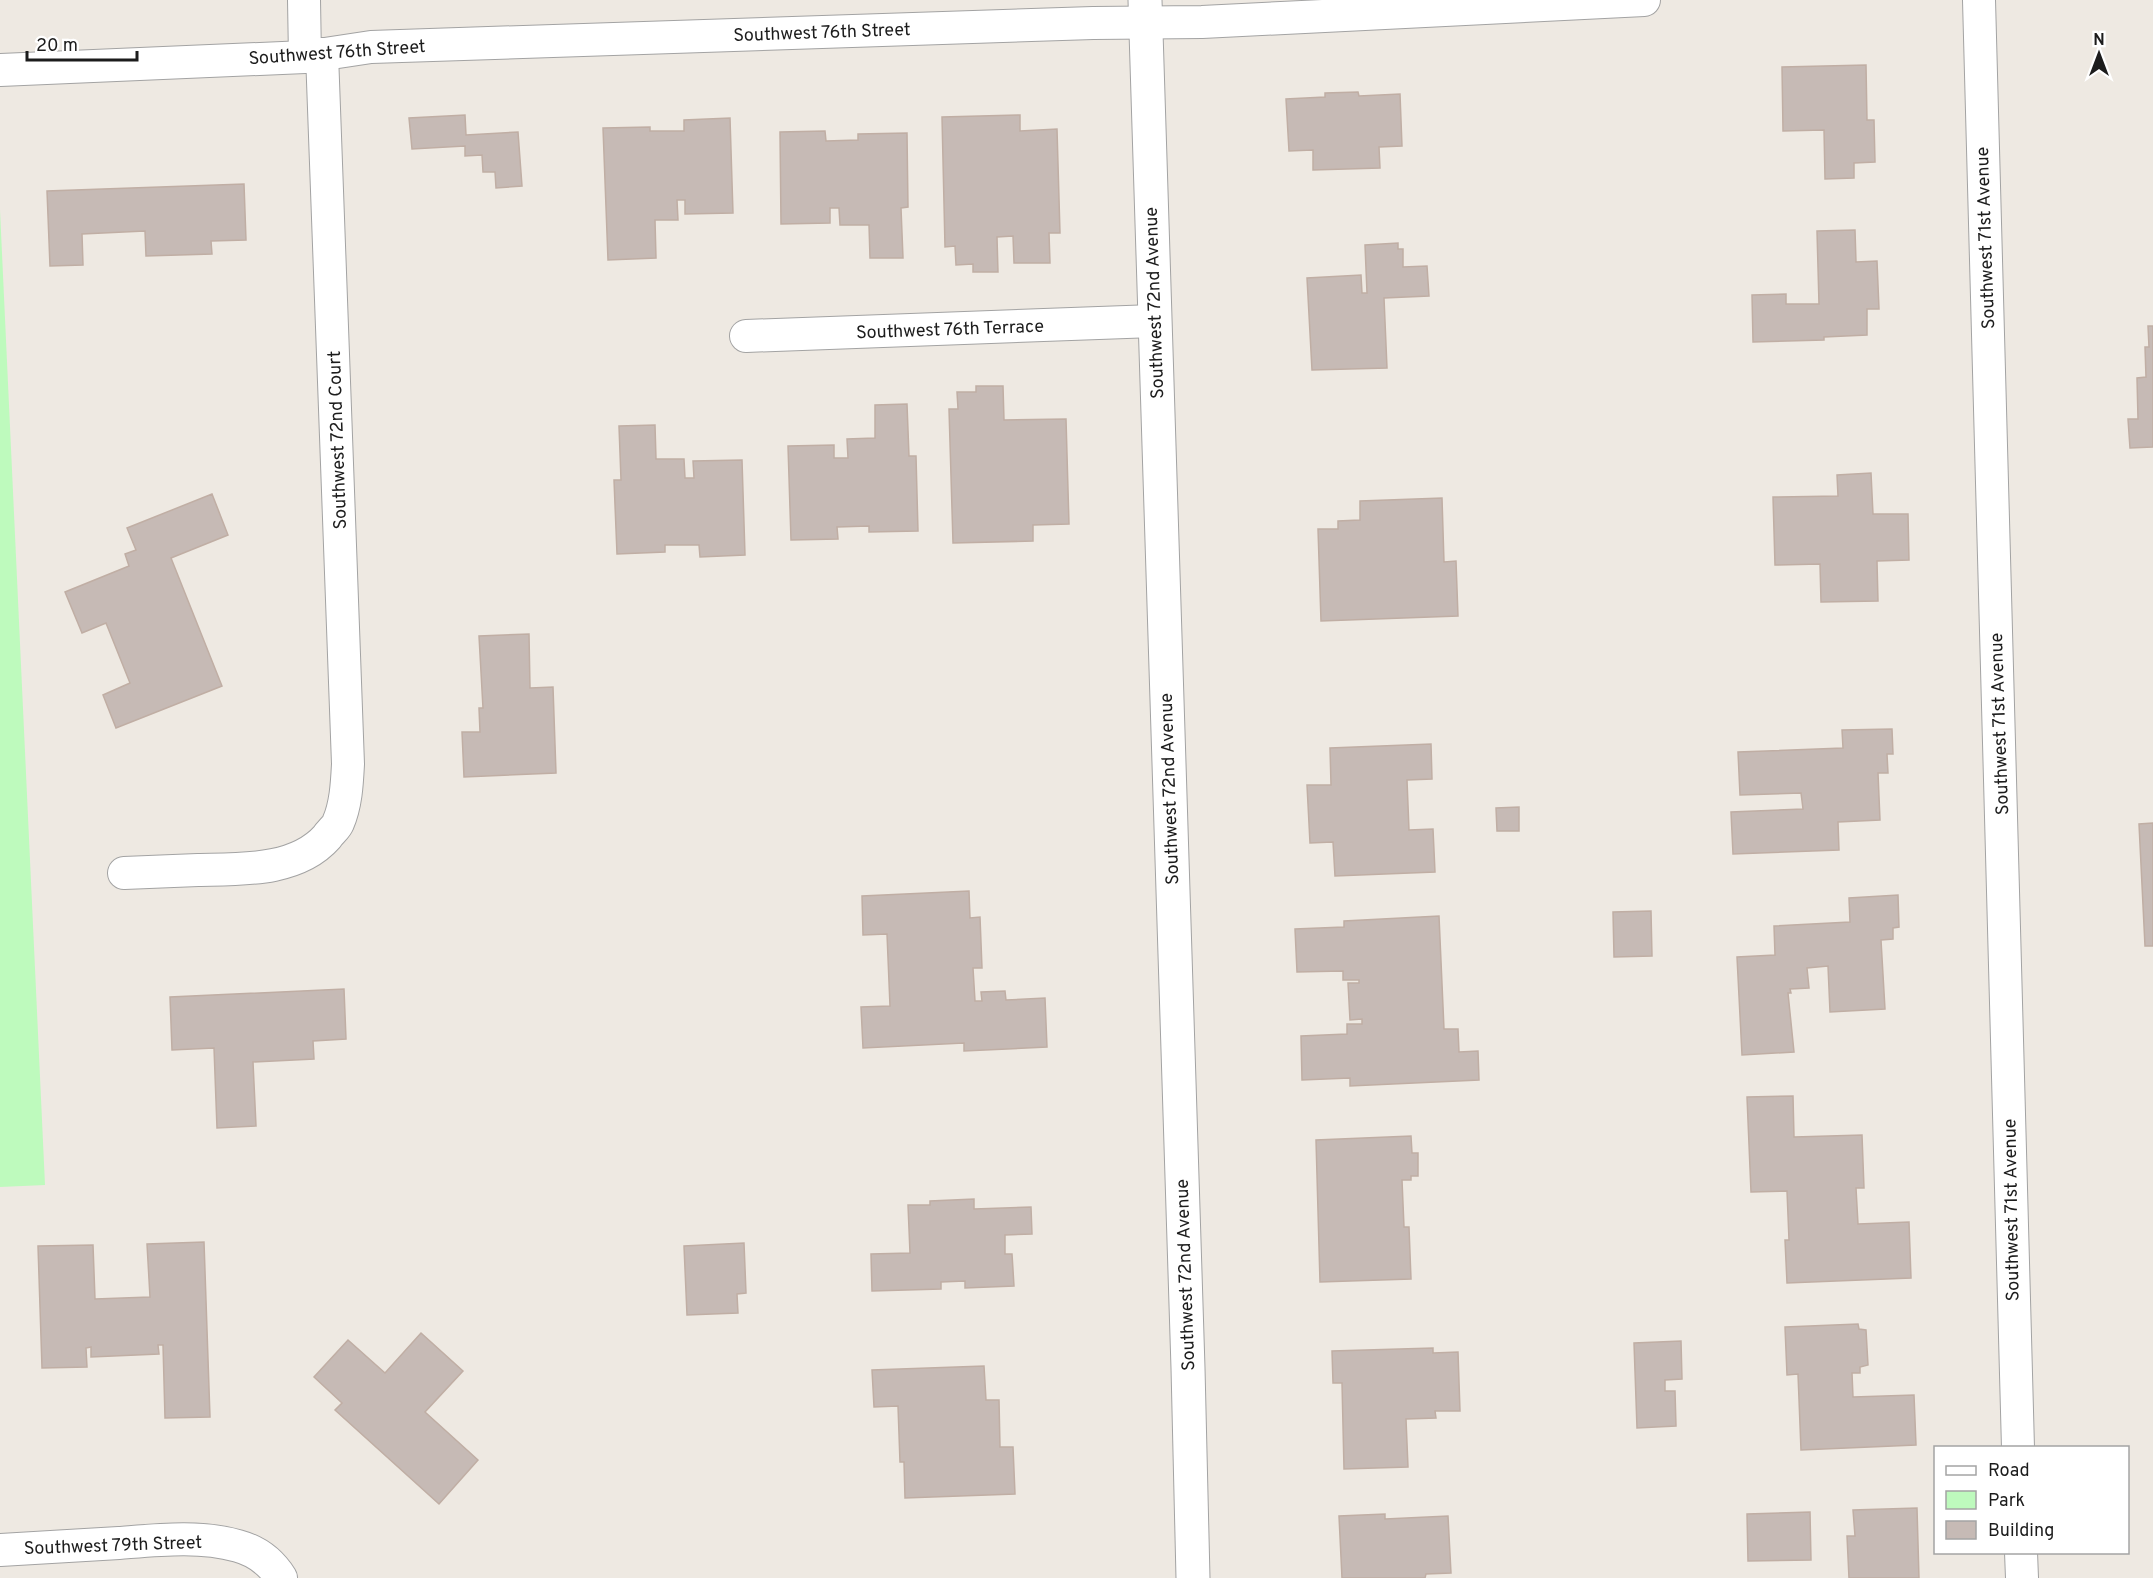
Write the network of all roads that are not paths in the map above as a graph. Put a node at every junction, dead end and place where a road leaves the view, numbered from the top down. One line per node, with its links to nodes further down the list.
1 (303, 0): 5 (street, Southwest 72nd Court)
2 (1644, 0): 4 (street, Southwest 76th Street)
3 (1979, 0): 10 (street, Southwest 71st Avenue)
4 (1146, 11): 5 (street, Southwest 76th Street); 7 (street, Southwest 72nd Avenue)
5 (314, 56): 6 (street, Southwest 76th Street); 9 (street, Southwest 72nd Court)
6 (0, 70)
7 (1154, 321): 8 (street, Southwest 76th Terrace); 14 (street, Southwest 72nd Avenue)
8 (746, 336)
9 (124, 873)
10 (2018, 1446)
11 (0, 1550): 13 (street, Southwest 79th Street)
12 (2021, 1554): 15 (street)
13 (281, 1578)
14 (1193, 1578)
15 (2022, 1578)

